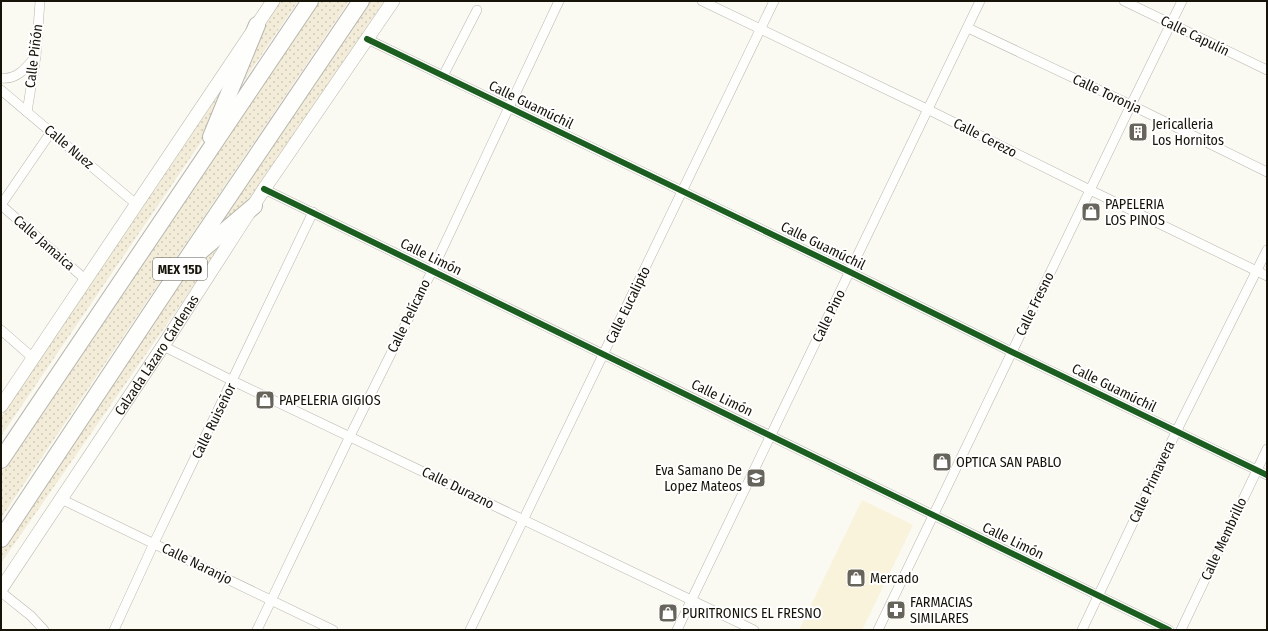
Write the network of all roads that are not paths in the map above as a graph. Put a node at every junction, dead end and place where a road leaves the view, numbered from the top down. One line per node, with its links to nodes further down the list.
1 (40, 1): 18 (street, Calle Piñón)
2 (273, 1): 14 (main road)
3 (310, 1): 28 (highway, MEX 15D)
4 (361, 1): 38 (highway, Calzada Lázaro Cárdenas / MEX 15D)
5 (393, 1): 17 (main road, Calzada Lázaro Cárdenas)
6 (559, 1): 24 (street, Calle Pelícano)
7 (702, 1): 16 (street, Calle Cerezo)
8 (774, 1): 16 (street, Calle Eucalipto)
9 (980, 1): 15 (street, Calle Pino)
10 (1124, 1): 13 (street, Calle Capulín)
11 (1182, 1): 13 (street, Calle Fresno)
12 (476, 10): 20 (street)
13 (1171, 24): 19 (street, Calle Capulín); 23 (street, Calle Fresno)
14 (257, 25): 28 (highway); 33 (main road)
15 (968, 28): 23 (street, Calle Toronja); 25 (street, Calle Pino)
16 (760, 29): 25 (street, Calle Cerezo); 32 (street, Calle Eucalipto)
17 (367, 39): 20 (street, Calle Guamúchil); 30 (main road, Calzada Lázaro Cárdenas)
18 (36, 56): 21 (street); 26 (street, Calle Piñón)
19 (1267, 70)
20 (443, 76): 24 (street, Calle Guamúchil)
21 (1, 78)
22 (1, 90): 26 (street, Calle Nuez)
23 (1131, 105): 29 (street, Calle Toronja); 31 (street, Calle Fresno)
24 (508, 108): 32 (street, Calle Guamúchil); 39 (street, Calle Pelícano)
25 (929, 110): 31 (street, Calle Cerezo); 41 (street, Calle Pino)
26 (27, 112): 27 (street, Calle Nuez)
27 (50, 132): 33 (street, Calle Nuez); 34 (street)
28 (197, 169): 55 (highway, MEX 15D)
29 (1267, 172)
30 (264, 189): 35 (main road, Calzada Lázaro Cárdenas); 36 (street, Calle Limón)
31 (1090, 190): 40 (street, Calle Cerezo); 46 (street, Calle Fresno)
32 (682, 191): 41 (street, Calle Guamúchil); 47 (street, Calle Eucalipto)
33 (136, 204): 43 (main road)
34 (1, 205): 43 (street, Calle Jamaica)
35 (254, 206): 38 (highway); 45 (main road, Calzada Lázaro Cárdenas)
36 (313, 212): 39 (street, Calle Limón); 49 (street, Calle Ruiseñor)
37 (1267, 250): 40 (street, Calle Primavera)
38 (180, 269): 61 (highway, Calzada Lázaro Cárdenas / MEX 15D)
39 (432, 271): 47 (street, Calle Limón); 53 (street, Calle Pelícano)
40 (1256, 271): 42 (street, Calle Cerezo); 51 (street, Calle Primavera)
41 (850, 272): 46 (street, Calle Guamúchil); 52 (street, Calle Pino)
42 (1267, 276)
43 (86, 280): 48 (main road)
44 (1, 330): 48 (street)
45 (163, 346): 49 (street, Calle Durazno); 58 (main road, Calzada Lázaro Cárdenas)
46 (1012, 352): 51 (street, Calle Guamúchil); 59 (street, Calle Fresno)
47 (604, 354): 52 (street, Calle Limón); 60 (street, Calle Eucalipto)
48 (33, 358): 50 (main road)
49 (233, 381): 53 (street, Calle Durazno); 62 (street, Calle Ruiseñor)
50 (1, 406)
51 (1176, 432): 56 (street, Calle Guamúchil); 65 (street, Calle Primavera)
52 (771, 435): 59 (street, Calle Limón); 66 (street, Calle Pino)
53 (350, 436): 60 (street, Calle Durazno); 67 (street, Calle Pelícano)
54 (1267, 449): 56 (street, Calle Membrillo)
55 (1, 460)
56 (1257, 470): 57 (street, Calle Guamúchil); 78 (street, Calle Membrillo)
57 (1267, 475)
58 (61, 499): 62 (street, Calle Naranjo); 63 (main road, Calzada Lázaro Cárdenas)
59 (933, 515): 65 (street, Calle Limón); 75 (street, Calle Fresno)
60 (524, 519): 66 (street, Calle Durazno); 72 (street, Calle Eucalipto)
61 (1, 539)
62 (154, 543): 67 (street, Calle Naranjo); 69 (street, Calle Ruiseñor)
63 (1, 589)
64 (1, 592): 68 (street)
65 (1098, 596): 76 (street, Calle Primavera); 77 (street, Calle Limón)
66 (692, 600): 73 (street, Calle Pino); 74 (street, Calle Durazno)
67 (272, 601): 70 (street, Calle Pelícano); 71 (street, Calle Naranjo)
68 (44, 630)
69 (114, 630)
70 (257, 630)
71 (333, 630)
72 (470, 630)
73 (677, 630)
74 (754, 630)
75 (878, 630)
76 (1082, 630)
77 (1169, 630)
78 (1181, 630)

